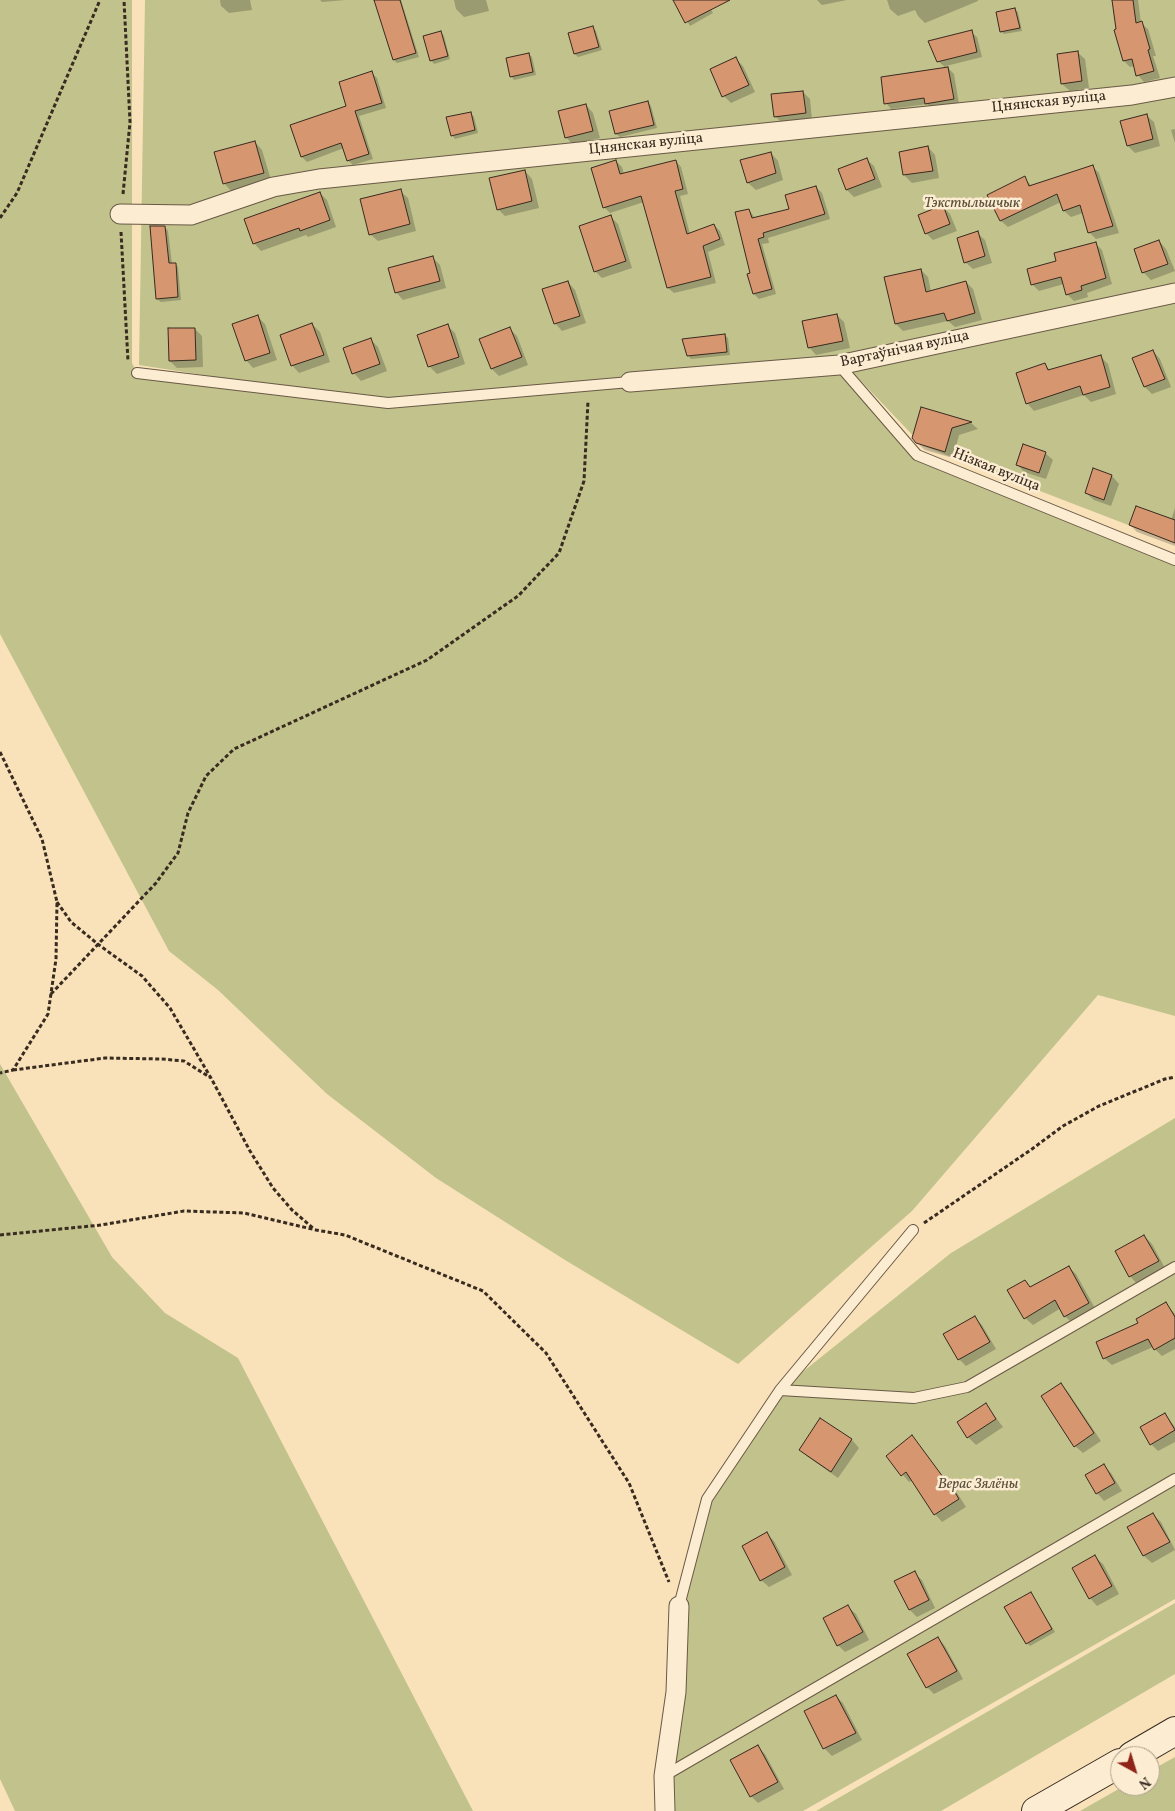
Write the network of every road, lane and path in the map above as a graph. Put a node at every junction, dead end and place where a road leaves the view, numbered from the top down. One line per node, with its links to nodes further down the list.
1 (100, 0): 5 (path)
2 (124, 0): 4 (path)
3 (1175, 87): 4 (street, Цнянская вуліца)
4 (120, 214): 8 (path)
5 (0, 218)
6 (1175, 293): 7 (street, Вартаўнічая вуліца)
7 (839, 365): 9 (street, Вартаўнічая вуліца); 11 (lane, Нізкая вуліца)
8 (137, 373): 10 (lane)
9 (630, 382): 10 (lane)
10 (589, 386): 14 (path)
11 (1175, 560)
12 (0, 752): 13 (path)
13 (56, 902): 14 (path); 15 (path)
14 (99, 945): 15 (path); 19 (path)
15 (51, 994): 16 (path)
16 (13, 1070): 17 (path); 19 (path)
17 (0, 1073)
18 (1175, 1077): 21 (path)
19 (211, 1078): 20 (path)
20 (316, 1230): 22 (path); 26 (path)
21 (914, 1230): 24 (lane)
22 (0, 1234)
23 (1175, 1267): 24 (lane)
24 (780, 1390): 26 (lane)
25 (1175, 1479): 30 (lane)
26 (679, 1606): 30 (street)
27 (1175, 1731): 28 (main road)
28 (1149, 1746)
29 (1110, 1769): 32 (main road)
30 (664, 1776): 31 (street)
31 (665, 1811)
32 (1036, 1811)

